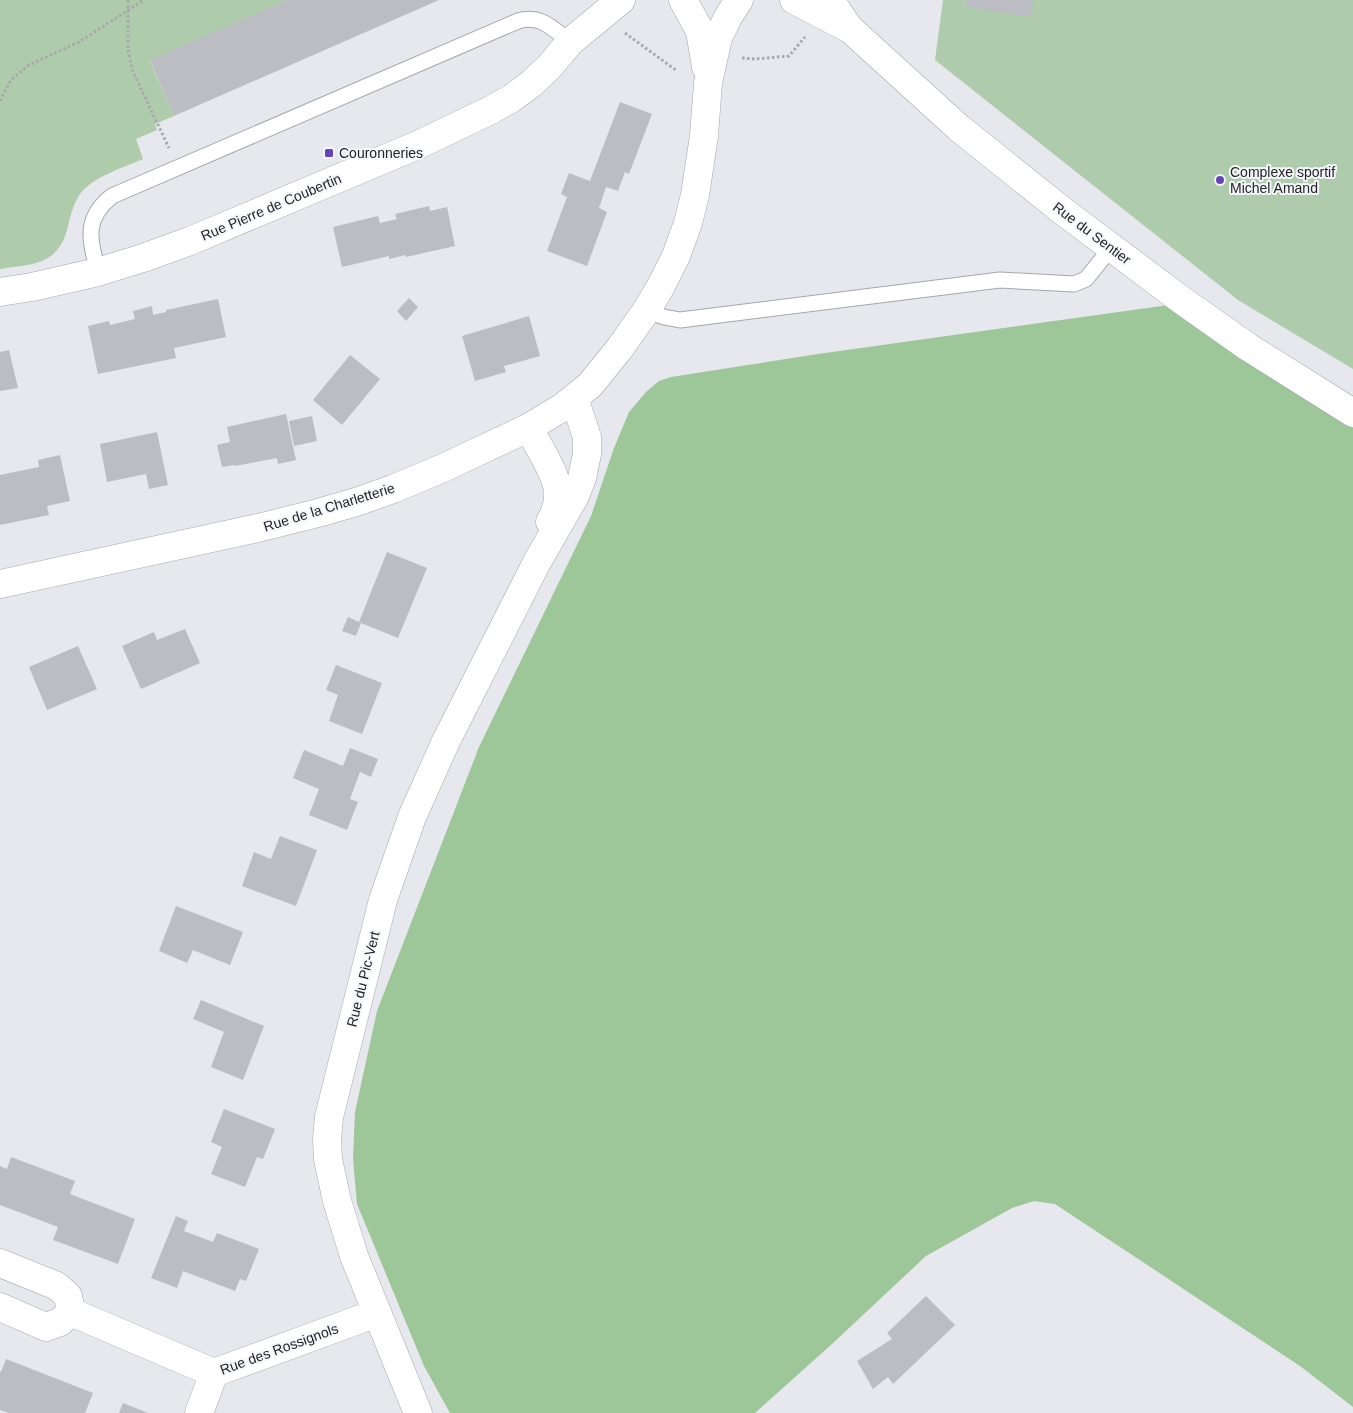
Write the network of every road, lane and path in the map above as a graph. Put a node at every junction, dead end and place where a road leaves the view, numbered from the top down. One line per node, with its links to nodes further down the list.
1 (128, 0): 10 (path)
2 (144, 0): 10 (path)
3 (593, 0): 12 (street, Rue Pierre de Coubertin)
4 (620, 0): 12 (street, Rue Pierre de Coubertin)
5 (683, 0): 14 (street)
6 (690, 0): 7 (street)
7 (738, 0): 14 (street)
8 (794, 0): 9 (street, Rue du Sentier)
9 (826, 8): 13 (path); 17 (street, Rue du Sentier)
10 (128, 10): 15 (path); 16 (path)
11 (624, 33): 14 (path)
12 (570, 42): 16 (lane); 18 (street, Rue Pierre de Coubertin)
13 (738, 57)
14 (708, 83): 20 (street, Rue de la Charletterie)
15 (0, 101)
16 (177, 168): 18 (lane)
17 (1111, 248): 20 (lane); 22 (street, Rue du Sentier)
18 (98, 272): 19 (street, Rue Pierre de Coubertin)
19 (0, 292)
20 (646, 310): 21 (street, Rue de la Charletterie)
21 (574, 398): 23 (street, Rue de la Charletterie); 24 (street, Rue du Pic-Vert)
22 (1353, 413)
23 (528, 428): 24 (street, Rue du Pic-Vert); 25 (street, Rue de la Charletterie)
24 (537, 562): 29 (street, Rue du Pic-Vert)
25 (0, 584)
26 (0, 1263): 28 (street)
27 (0, 1307): 28 (street)
28 (71, 1312): 30 (street, Rue des Rossignols)
29 (377, 1312): 30 (street, Rue des Rossignols); 32 (street, Rue du Pic-Vert)
30 (214, 1373): 31 (street)
31 (199, 1413)
32 (418, 1413)

